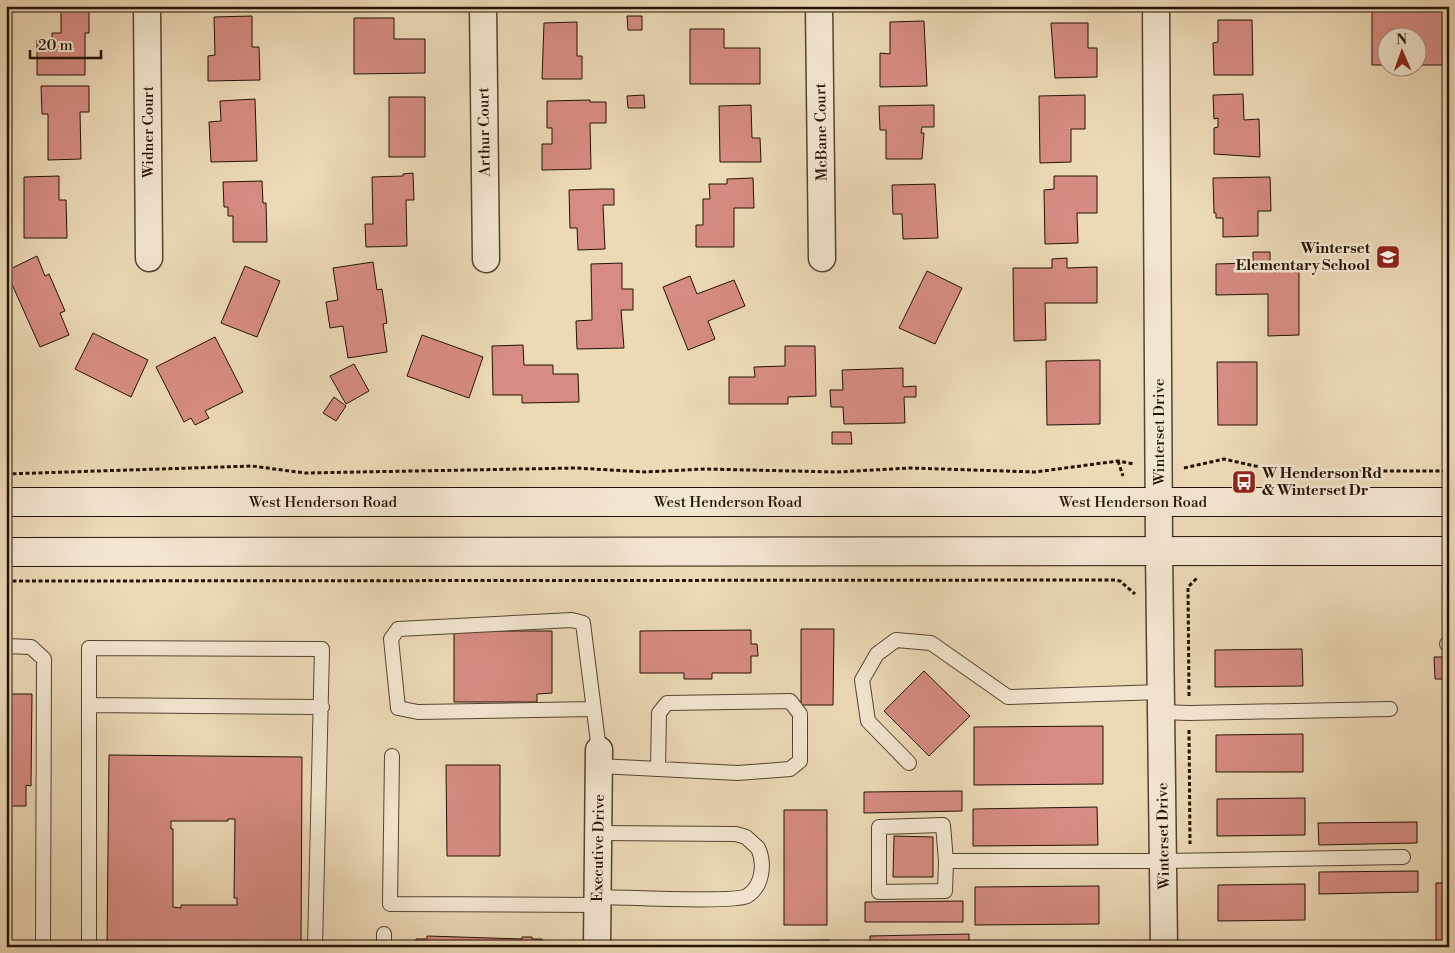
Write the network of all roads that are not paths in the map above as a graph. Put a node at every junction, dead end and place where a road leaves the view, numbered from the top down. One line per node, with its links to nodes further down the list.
1 (147, 6): 5 (street, Widner Court)
2 (483, 6): 6 (street, Arthur Court)
3 (819, 6): 7 (street, McBane Court)
4 (1156, 6): 9 (street, Winterset Drive)
5 (149, 258)
6 (486, 258)
7 (822, 258)
8 (6, 502): 9 (main road, West Henderson Road)
9 (1159, 502): 10 (main road, West Henderson Road); 11 (street, Winterset Drive)
10 (1449, 502)
11 (1159, 551): 12 (main road); 13 (main road); 15 (street, Winterset Drive)
12 (1449, 551)
13 (6, 552)
14 (6, 646): 29 (lane)
15 (1161, 702): 19 (lane); 22 (lane); 27 (street, Winterset Drive)
16 (89, 705): 17 (lane); 17 (lane); 30 (lane)
17 (322, 707): 31 (lane)
18 (594, 709): 18 (lane); 21 (lane)
19 (1390, 709)
20 (392, 756): 28 (lane)
21 (599, 758): 23 (lane); 24 (street, Executive Drive)
22 (909, 763)
23 (658, 769): 23 (lane)
24 (598, 832): 28 (street, Executive Drive); 28 (lane)
25 (1403, 857): 27 (lane)
26 (946, 861): 26 (lane); 27 (lane)
27 (1163, 861): 33 (street, Winterset Drive)
28 (597, 901): 32 (street, Executive Drive)
29 (42, 947)
30 (89, 947)
31 (315, 947)
32 (597, 947)
33 (1164, 947)

